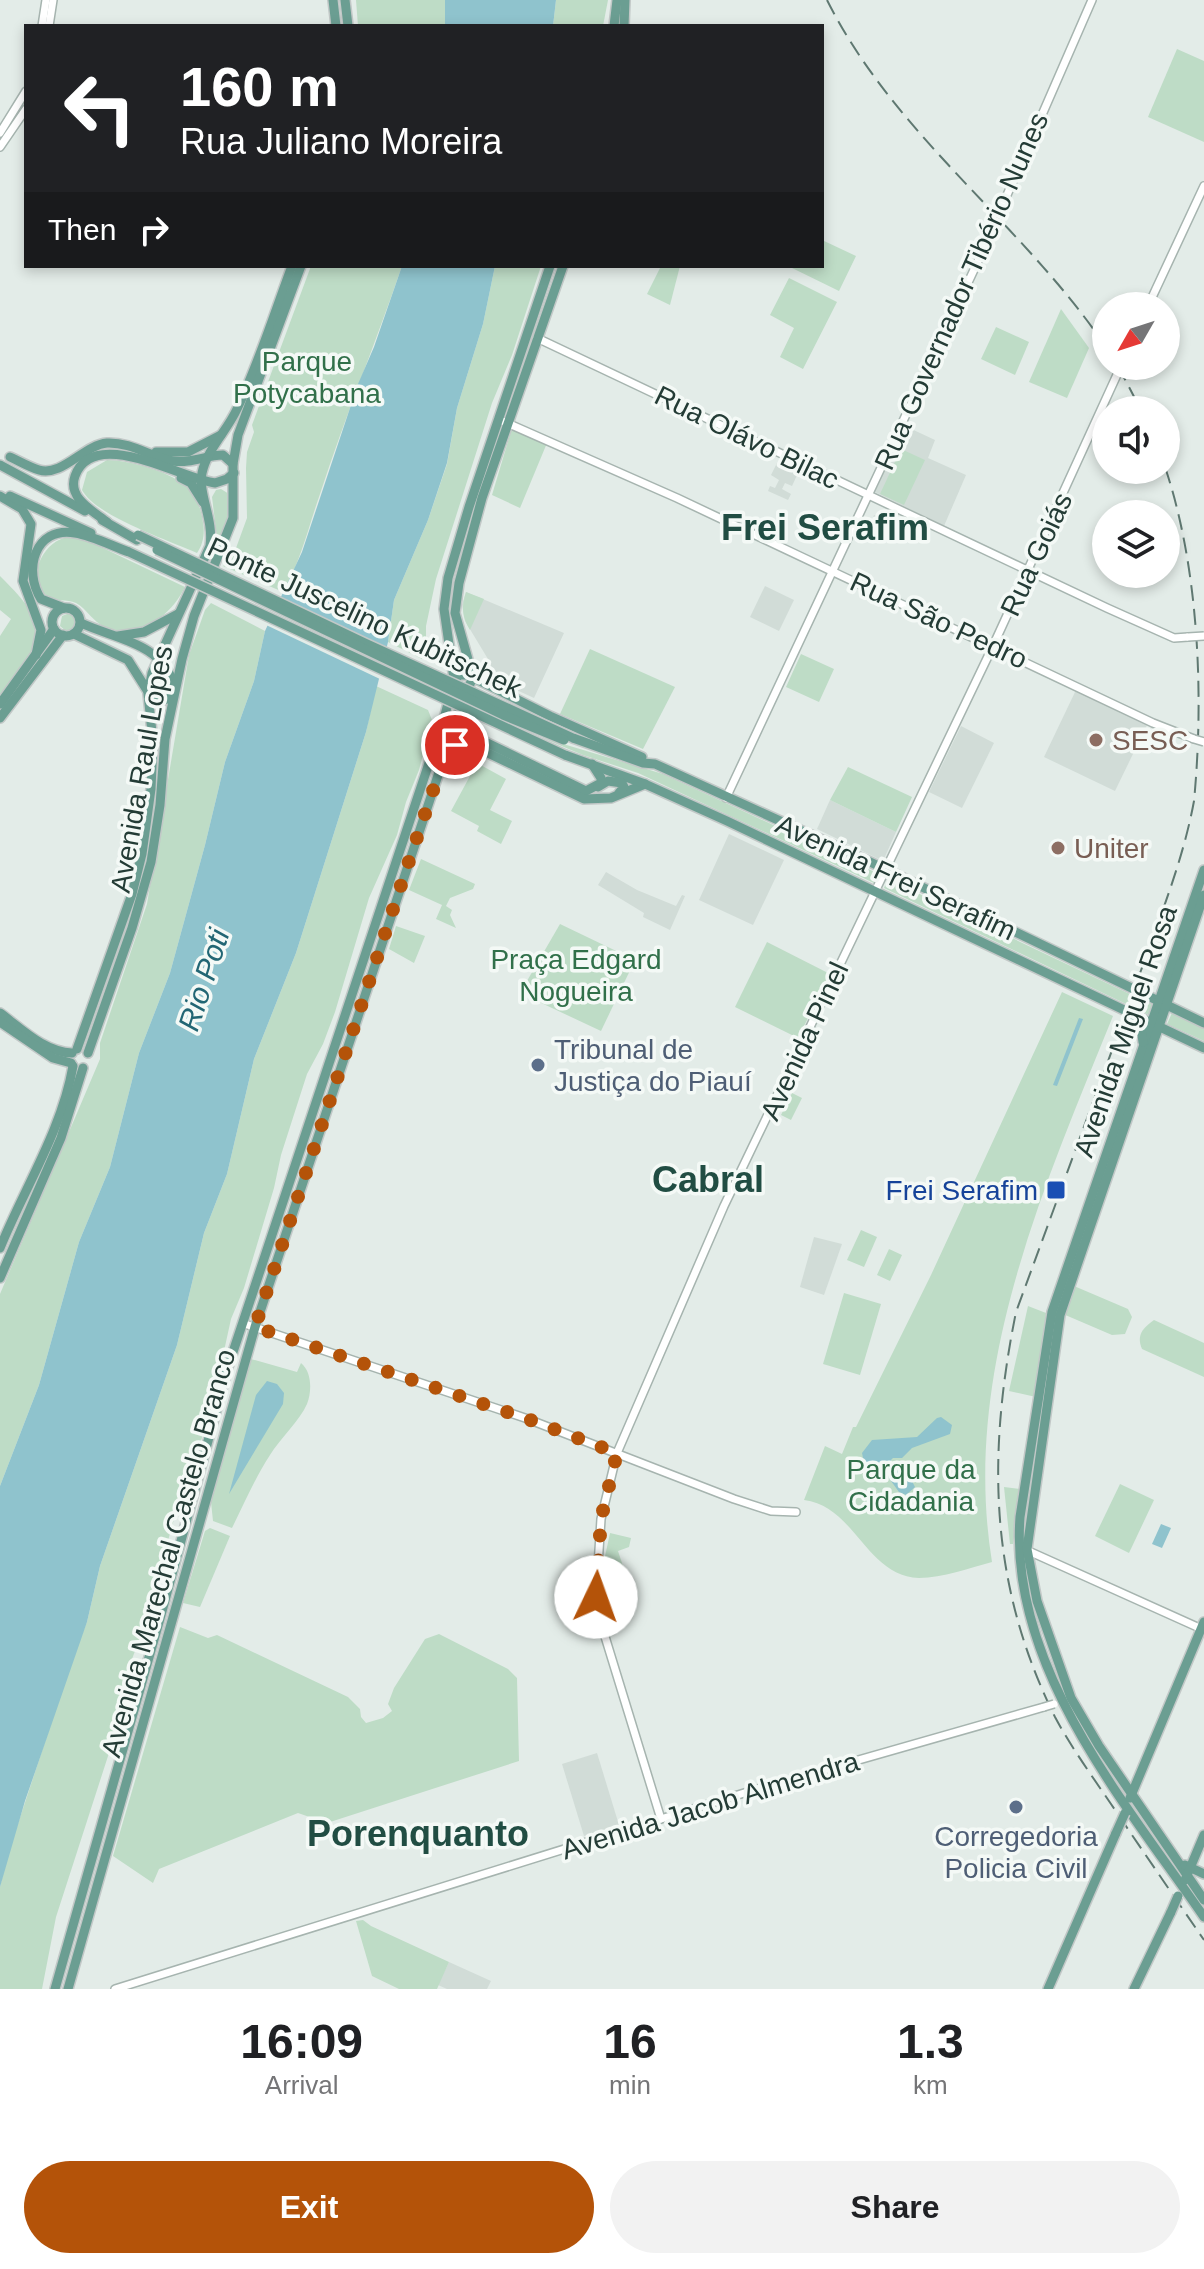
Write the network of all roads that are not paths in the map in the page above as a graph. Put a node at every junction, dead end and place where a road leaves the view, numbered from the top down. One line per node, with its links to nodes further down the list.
1 (46, 0): 8 (street)
2 (53, 0): 9 (street)
3 (333, 0): 10 (main road)
4 (345, 0): 11 (main road)
5 (617, 0): 12 (main road)
6 (625, 0): 13 (main road)
7 (1092, 0): 38 (street, Rua Governador Tibério Nunes)
8 (42, 24)
9 (49, 24)
10 (336, 24)
11 (348, 24)
12 (614, 24)
13 (624, 24)
14 (24, 94): 16 (street)
15 (24, 112): 17 (street)
16 (0, 133)
17 (0, 147)
18 (1204, 186): 23 (street)
19 (291, 268): 27 (main road, Avenida Raul Lopes)
20 (300, 268): 34 (main road, Avenida Raul Lopes)
21 (549, 268): 26 (main road, Avenida Marechal Castelo Branco)
22 (562, 268): 24 (main road, Avenida Marechal Castelo Branco)
23 (1155, 292)
24 (537, 338): 26 (main road, Avenida Marechal Castelo Branco); 38 (street, Rua Olávo Bilac)
25 (1115, 380): 43 (street, Rua Goiás)
26 (503, 420): 42 (street, Rua São Pedro); 56 (main road, Avenida Marechal Castelo Branco); 57 (main road, Avenida Marechal Castelo Branco)
27 (223, 433): 29 (main road); 31 (main road, Avenida Raul Lopes)
28 (0, 452): 30 (street)
29 (149, 452): 30 (main road); 31 (main road)
30 (10, 457): 36 (main road)
31 (208, 457): 34 (main road); 35 (main road, Avenida Raul Lopes)
32 (0, 465): 36 (main road)
33 (165, 468): 35 (main road); 39 (main road); 40 (main road)
34 (233, 468): 35 (main road); 58 (main road, Avenida Raul Lopes)
35 (202, 481): 40 (main road, Avenida Raul Lopes)
36 (48, 492): 39 (main road)
37 (0, 494): 41 (main road); 44 (main road)
38 (868, 494): 42 (street, Rua Governador Tibério Nunes); 43 (street, Rua Olávo Bilac)
39 (107, 522): 63 (main road, Ponte Juscelino Kubitschek, bridge)
40 (211, 523): 46 (main road, Avenida Raul Lopes)
41 (129, 552): 45 (main road); 66 (main road, Ponte Juscelino Kubitschek, bridge)
42 (833, 570): 53 (street, Rua São Pedro); 74 (street, Rua Governador Tibério Nunes)
43 (1028, 571): 52 (street, Rua Olávo Bilac, bridge); 53 (street, Rua Goiás)
44 (32, 602): 48 (main road); 54 (main road)
45 (64, 608): 47 (main road); 48 (main road)
46 (180, 612): 51 (main road); 55 (main road, Avenida Raul Lopes)
47 (81, 623): 49 (main road); 51 (main road)
48 (53, 624): 50 (main road); 54 (main road)
49 (74, 634): 50 (main road); 59 (main road)
50 (63, 635): 62 (main road)
51 (118, 636): 55 (main road)
52 (1204, 636)
53 (993, 646): 64 (street, Rua São Pedro, bridge); 75 (street, Rua Goiás)
54 (36, 655): 61 (main road)
55 (157, 658): 58 (main road); 59 (main road, Avenida Raul Lopes)
56 (473, 677): 57 (main road); 60 (main road, Avenida Marechal Castelo Branco); 68 (main road)
57 (454, 679): 77 (main road, Avenida Marechal Castelo Branco)
58 (174, 693): 59 (main road); 91 (main road, Avenida Raul Lopes)
59 (148, 694): 92 (main road, Avenida Raul Lopes)
60 (462, 703): 65 (main road); 70 (main road, Avenida Marechal Castelo Branco)
61 (0, 704)
62 (0, 718)
63 (572, 740): 68 (main road, Avenida Frei Serafim)
64 (1204, 742)
65 (484, 746): 70 (main road); 72 (main road); 73 (main road)
66 (565, 755): 67 (main road, Avenida Frei Serafim)
67 (592, 764): 69 (main road); 71 (main road, Avenida Frei Serafim); 72 (main road)
68 (655, 764): 74 (main road, Avenida Frei Serafim)
69 (608, 781): 72 (main road); 73 (main road); 73 (main road)
70 (436, 782): 79 (main road, Avenida Marechal Castelo Branco)
71 (645, 784): 73 (main road); 78 (main road, Avenida Frei Serafim)
72 (598, 787)
73 (614, 797)
74 (726, 798): 75 (main road, Avenida Frei Serafim)
75 (884, 869): 78 (street, Rua Goiás); 83 (main road, Avenida Frei Serafim)
76 (1204, 870): 83 (main road, Avenida Miguel Rosa)
77 (389, 890): 79 (main road); 81 (main road, Avenida Marechal Castelo Branco)
78 (873, 891): 84 (main road, Avenida Frei Serafim); 101 (street, Avenida Pinel)
79 (399, 893): 82 (main road, Avenida Marechal Castelo Branco)
80 (1204, 895): 83 (main road, Avenida Miguel Rosa)
81 (385, 902): 82 (main road); 93 (main road, Avenida Marechal Castelo Branco)
82 (395, 905): 94 (main road, Avenida Marechal Castelo Branco)
83 (1162, 1004): 87 (main road, Avenida Frei Serafim); 88 (main road, Avenida Miguel Rosa)
84 (1127, 1010): 88 (main road, Avenida Frei Serafim); 89 (main road)
85 (0, 1013): 92 (main road)
86 (0, 1022): 92 (main road)
87 (1204, 1023)
88 (1156, 1024): 89 (main road, Avenida Miguel Rosa); 90 (main road, Avenida Frei Serafim); 102 (main road, Avenida Miguel Rosa)
89 (1143, 1047): 102 (main road, Avenida Miguel Rosa)
90 (1204, 1048)
91 (88, 1053): 92 (main road); 92 (main road, Avenida Raul Lopes)
92 (75, 1060): 95 (main road, Avenida Raul Lopes); 96 (main road, Avenida Raul Lopes)
93 (287, 1188): 94 (main road); 97 (main road, Avenida Marechal Castelo Branco)
94 (298, 1193): 98 (main road, Avenida Marechal Castelo Branco)
95 (0, 1248)
96 (0, 1278)
97 (242, 1323): 98 (street); 99 (main road, Avenida Marechal Castelo Branco)
98 (255, 1327): 100 (main road, Avenida Marechal Castelo Branco); 101 (street)
99 (218, 1403): 100 (main road); 106 (main road, Avenida Marechal Castelo Branco)
100 (231, 1407): 107 (main road, Avenida Marechal Castelo Branco)
101 (617, 1453): 103 (street); 111 (street, Avenida Pinel)
102 (1030, 1484): 104 (main road, Avenida Miguel Rosa)
103 (796, 1512)
104 (1022, 1549): 105 (street); 108 (main road, Avenida Miguel Rosa)
105 (1203, 1627): 109 (main road)
106 (147, 1664): 107 (main road); 118 (main road, Avenida Marechal Castelo Branco)
107 (158, 1667): 119 (main road, Avenida Marechal Castelo Branco)
108 (1062, 1701): 109 (main road, Avenida Miguel Rosa); 110 (main road, Avenida Miguel Rosa); 111 (street, Avenida Jacob Almendra, bridge)
109 (1132, 1794): 110 (main road); 113 (main road, Avenida Miguel Rosa)
110 (1126, 1809): 115 (main road, Avenida Miguel Rosa); 121 (main road, bridge)
111 (661, 1819): 120 (street, Avenida Jacob Almendra)
112 (1204, 1835): 113 (main road)
113 (1189, 1872): 114 (main road); 115 (main road); 116 (main road)
114 (1204, 1874)
115 (1180, 1891): 117 (main road, Avenida Miguel Rosa); 122 (main road, bridge)
116 (1204, 1900)
117 (1204, 1917)
118 (55, 1989)
119 (68, 1989)
120 (115, 1989)
121 (1048, 1989)
122 (1134, 1989)

